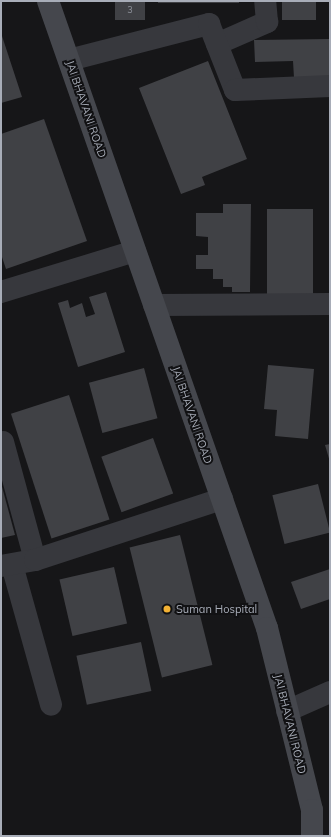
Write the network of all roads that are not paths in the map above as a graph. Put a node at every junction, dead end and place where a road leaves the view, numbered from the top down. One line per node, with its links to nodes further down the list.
1 (48, 1): 4 (street, JAI BHAVANI ROAD)
2 (265, 1): 3 (street)
3 (217, 44): 4 (street); 5 (street)
4 (69, 60): 6 (street, JAI BHAVANI ROAD)
5 (330, 86)
6 (135, 251): 7 (street); 9 (street, JAI BHAVANI ROAD)
7 (1, 292)
8 (330, 304): 9 (street)
9 (154, 305): 11 (street, JAI BHAVANI ROAD)
10 (3, 442): 12 (street)
11 (222, 499): 12 (street); 16 (street, JAI BHAVANI ROAD)
12 (35, 560): 13 (street)
13 (6, 565): 15 (street)
14 (330, 692): 16 (street)
15 (51, 705)
16 (287, 711): 17 (street, JAI BHAVANI ROAD)
17 (312, 836)

